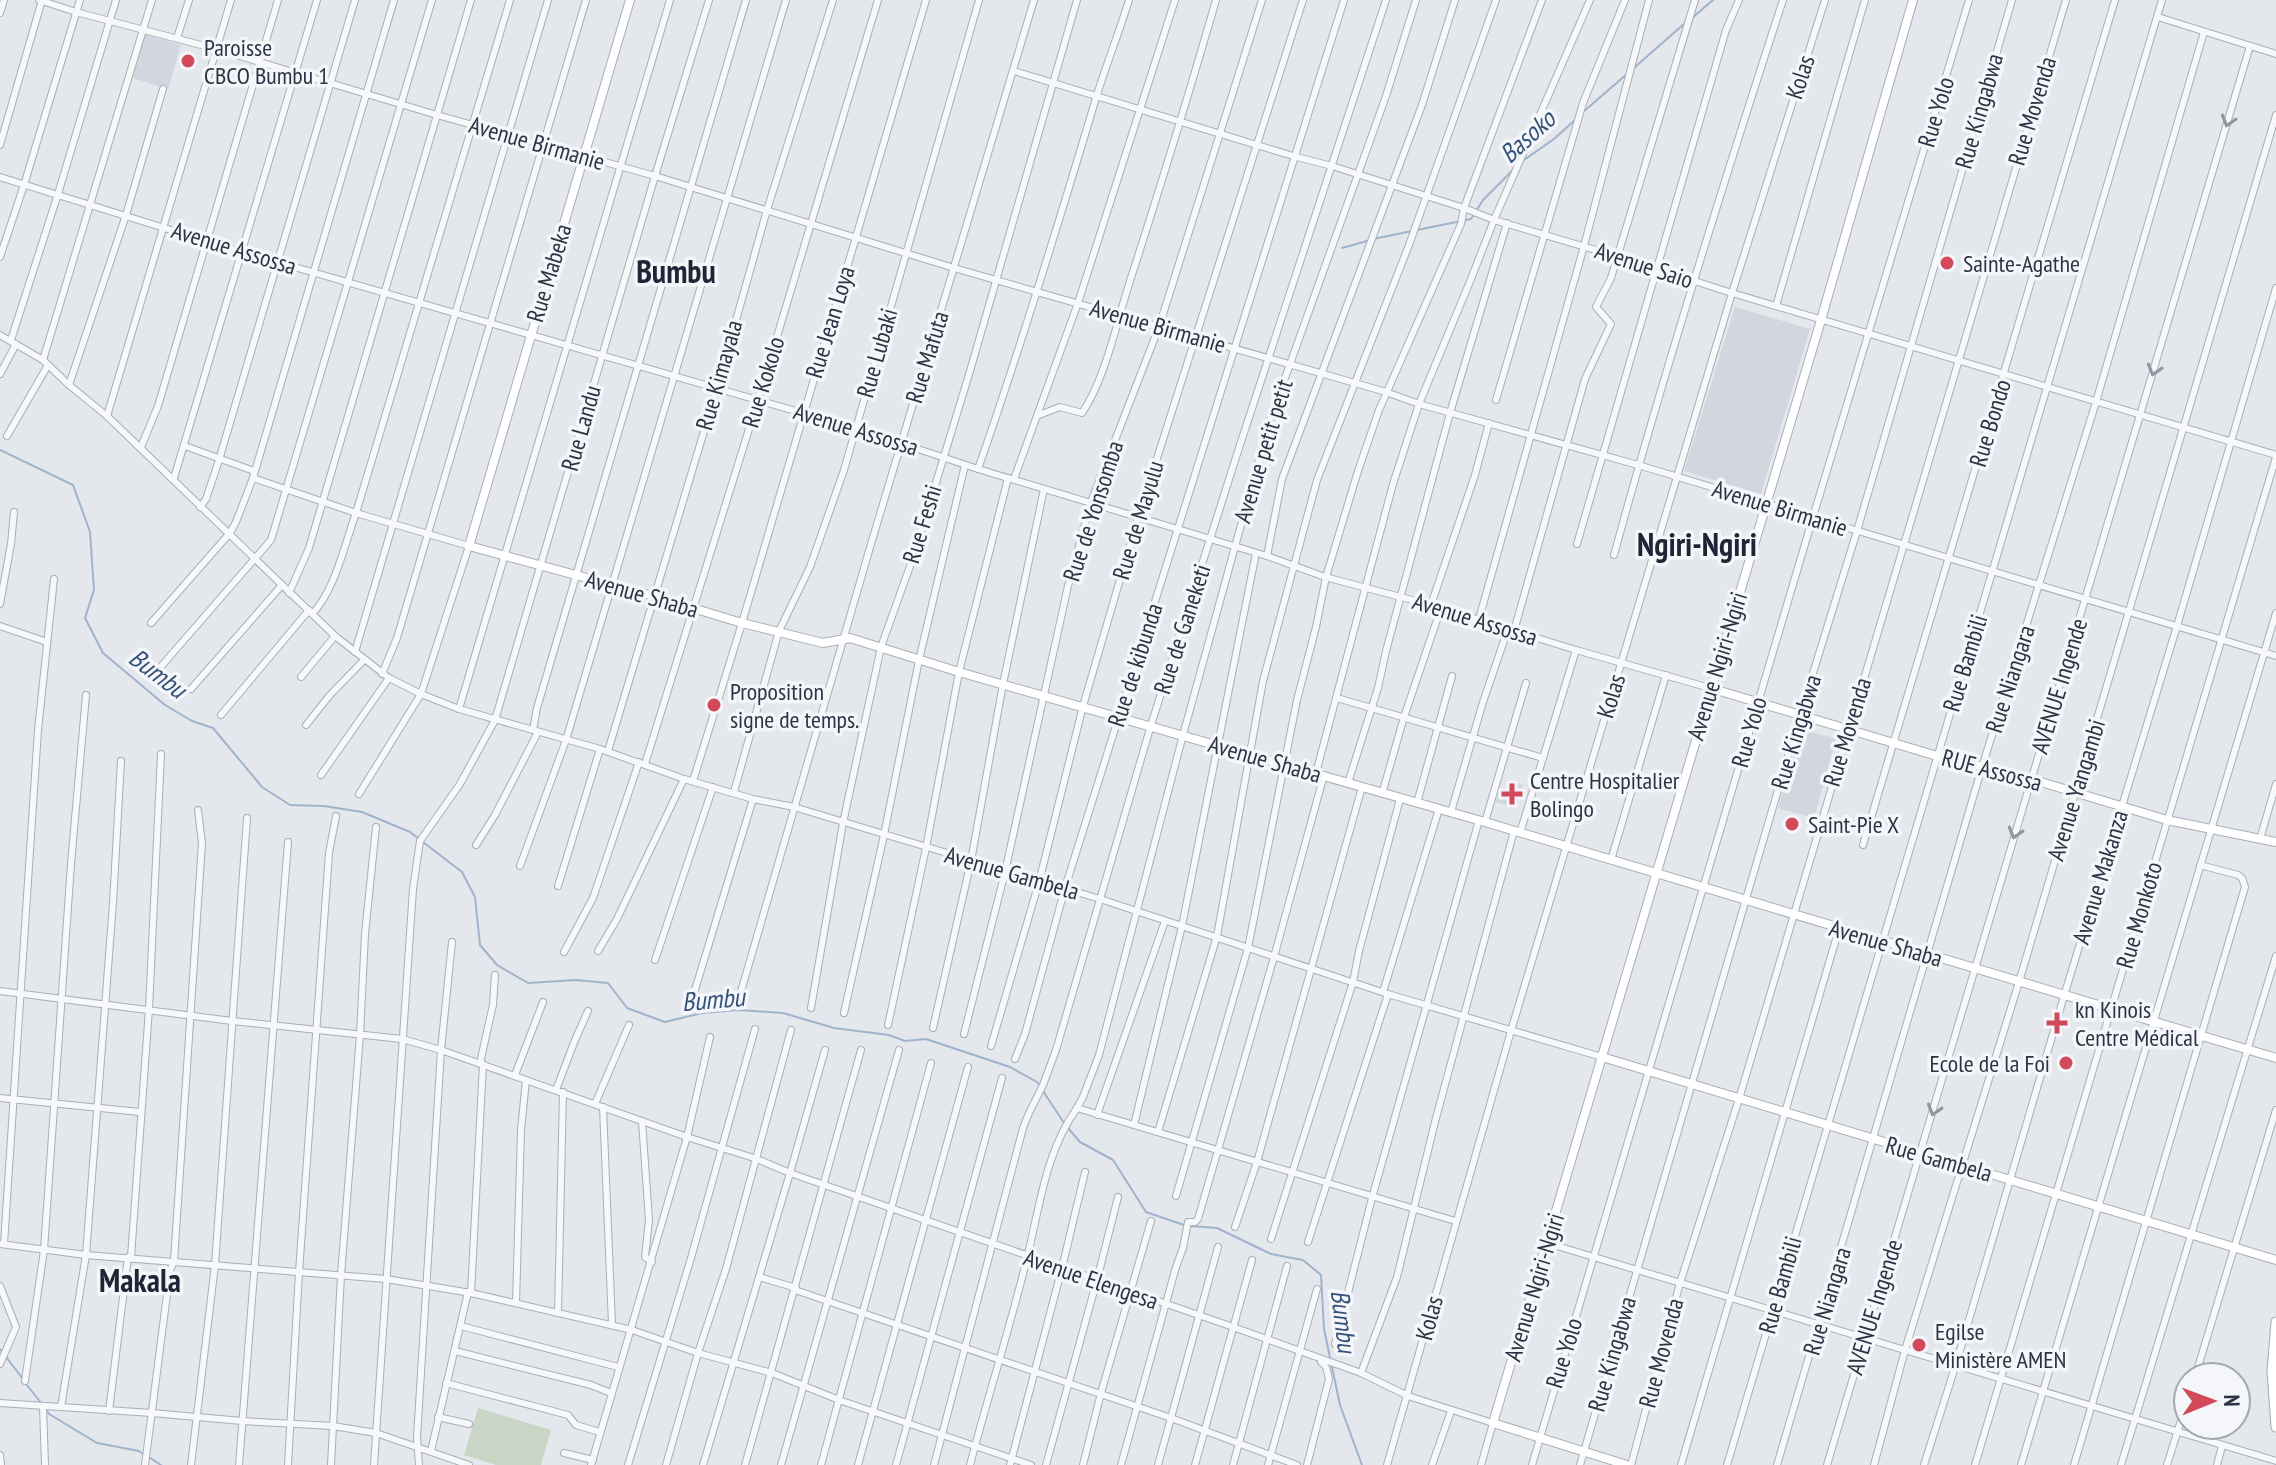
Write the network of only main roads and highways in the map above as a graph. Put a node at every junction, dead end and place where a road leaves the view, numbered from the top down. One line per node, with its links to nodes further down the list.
1 (2276, 1322): 2 (main road)
2 (2276, 1427)

